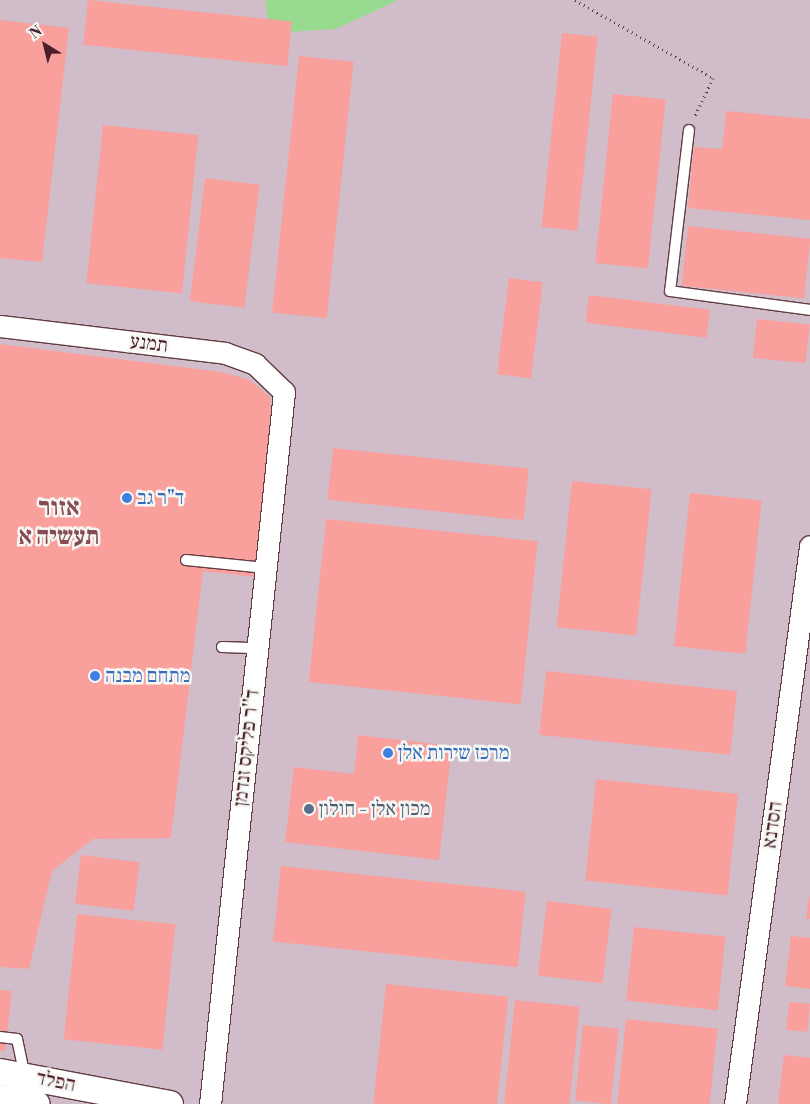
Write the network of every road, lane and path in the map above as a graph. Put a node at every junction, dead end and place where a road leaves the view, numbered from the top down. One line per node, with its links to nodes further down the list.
1 (575, 0): 2 (path)
2 (689, 130): 3 (lane)
3 (810, 310)
4 (0, 326): 5 (street, תמנע)
5 (284, 392): 8 (street, ד''ר פליקס זנדמן)
6 (810, 546): 18 (street, הסדנא)
7 (186, 560): 8 (lane)
8 (266, 568): 10 (street, ד''ר פליקס זנדמן)
9 (222, 647): 10 (lane)
10 (258, 648): 17 (street, ד''ר פליקס זנדמן)
11 (0, 1037): 13 (lane)
12 (0, 1072): 13 (street, הפלד)
13 (26, 1077): 16 (street, הפלד)
14 (0, 1098): 15 (street, הפלד)
15 (37, 1104)
16 (170, 1104)
17 (210, 1104)
18 (735, 1104)

